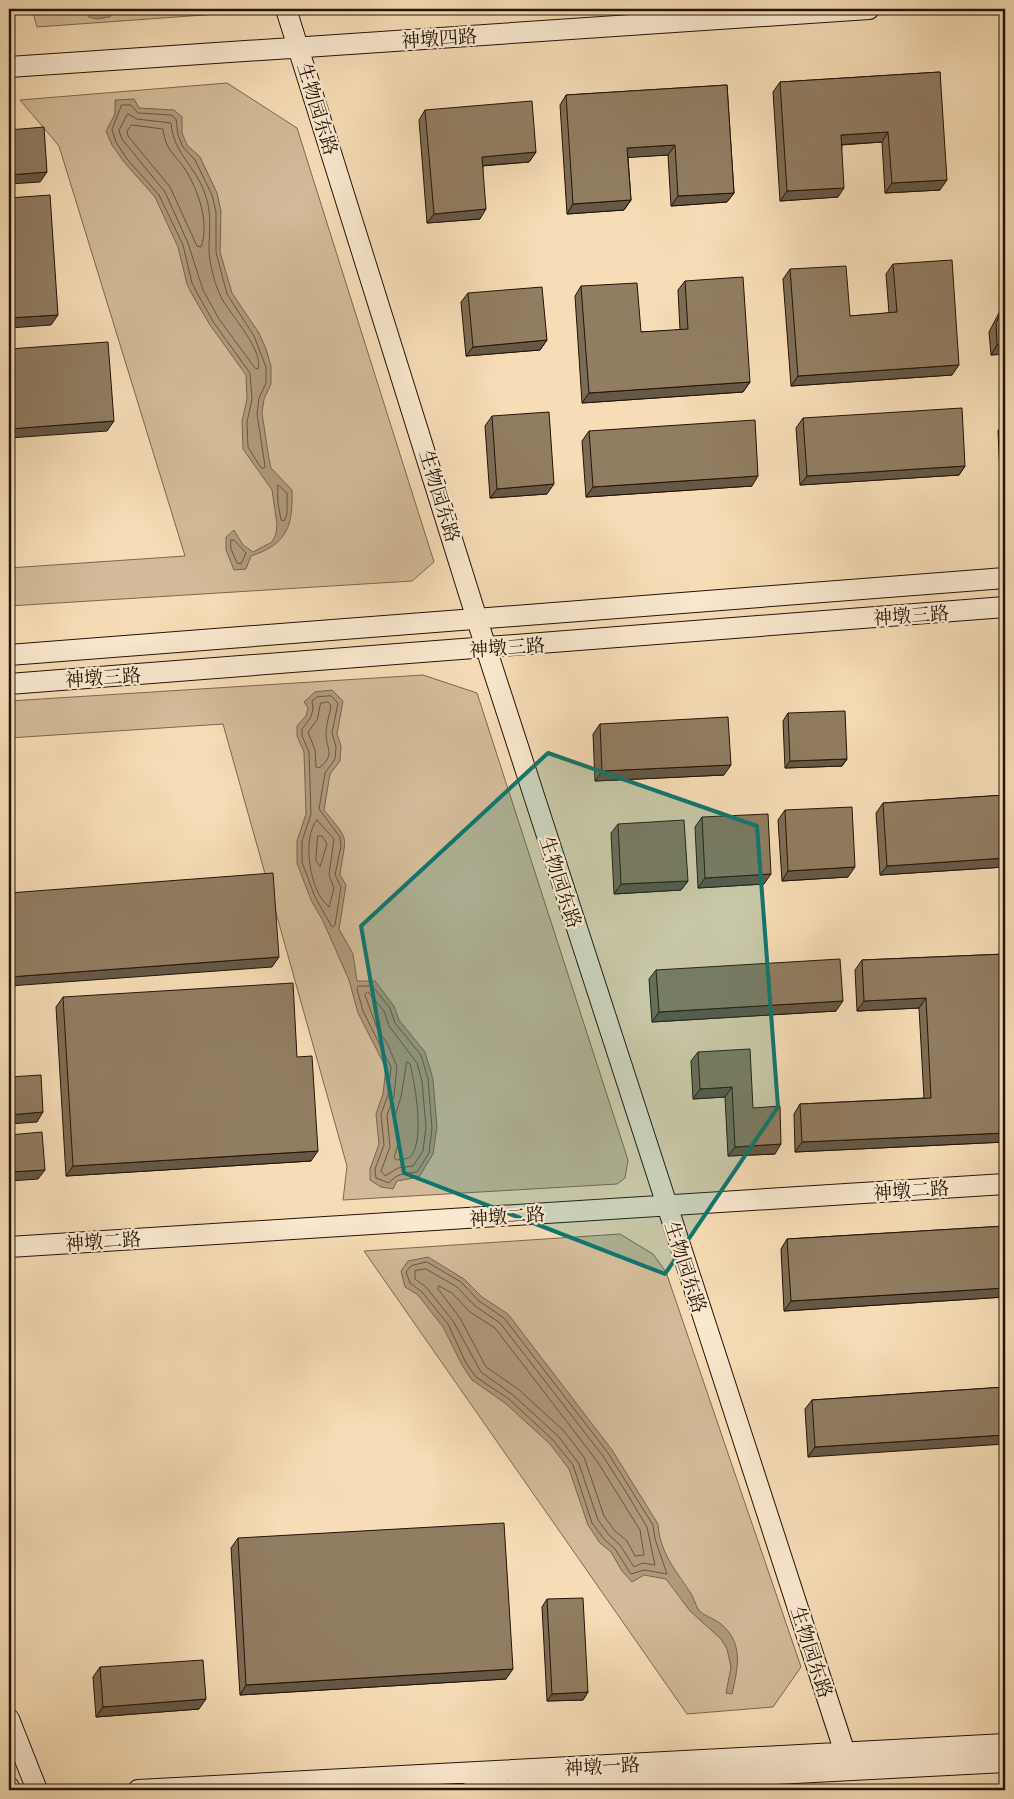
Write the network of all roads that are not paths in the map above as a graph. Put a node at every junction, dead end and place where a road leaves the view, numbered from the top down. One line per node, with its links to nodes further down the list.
1 (286, 9): 3 (street, 生物园东路)
2 (869, 9): 3 (street, 神墩四路)
3 (299, 48): 4 (street, 神墩四路); 7 (street, 生物园东路)
4 (9, 67)
5 (1005, 578): 7 (street, 神墩三路)
6 (1005, 607): 8 (street, 神墩三路)
7 (479, 620): 8 (street, 生物园东路); 9 (street, 神墩三路)
8 (486, 648): 10 (street, 神墩三路); 12 (street, 生物园东路)
9 (9, 655)
10 (9, 684)
11 (1005, 1184): 12 (street, 神墩二路)
12 (666, 1207): 13 (street, 神墩二路); 16 (street, 生物园东路)
13 (9, 1247)
14 (9, 1719): 20 (street)
15 (1005, 1744): 16 (street, 神墩一路)
16 (845, 1753): 21 (street, 神墩一路)
17 (1005, 1762): 22 (street, 神墩一路)
18 (9, 1787): 19 (street)
19 (10, 1790)
20 (37, 1790)
21 (138, 1790)
22 (472, 1790)

